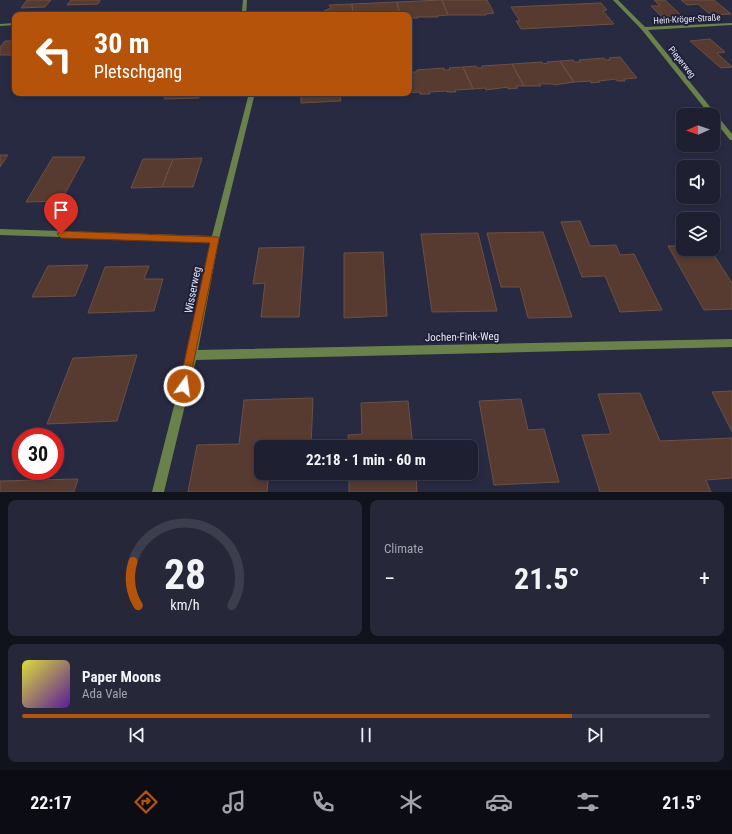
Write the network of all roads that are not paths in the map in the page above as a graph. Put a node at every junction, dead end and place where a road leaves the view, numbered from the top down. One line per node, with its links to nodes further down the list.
1 (245, 0): 3 (street)
2 (616, 0): 7 (street, Pieperweg)
3 (244, 12)
4 (12, 24): 6 (street)
5 (732, 24): 7 (street, Hein-Kröger-Straße)
6 (0, 25)
7 (644, 29): 9 (street, Pieperweg)
8 (251, 96): 11 (street, Wisserweg)
9 (732, 138)
10 (0, 232): 11 (street)
11 (215, 239): 13 (street, Wisserweg)
12 (732, 344): 13 (street, Jochen-Fink-Weg)
13 (192, 355): 14 (street, Wisserweg)
14 (158, 492)

